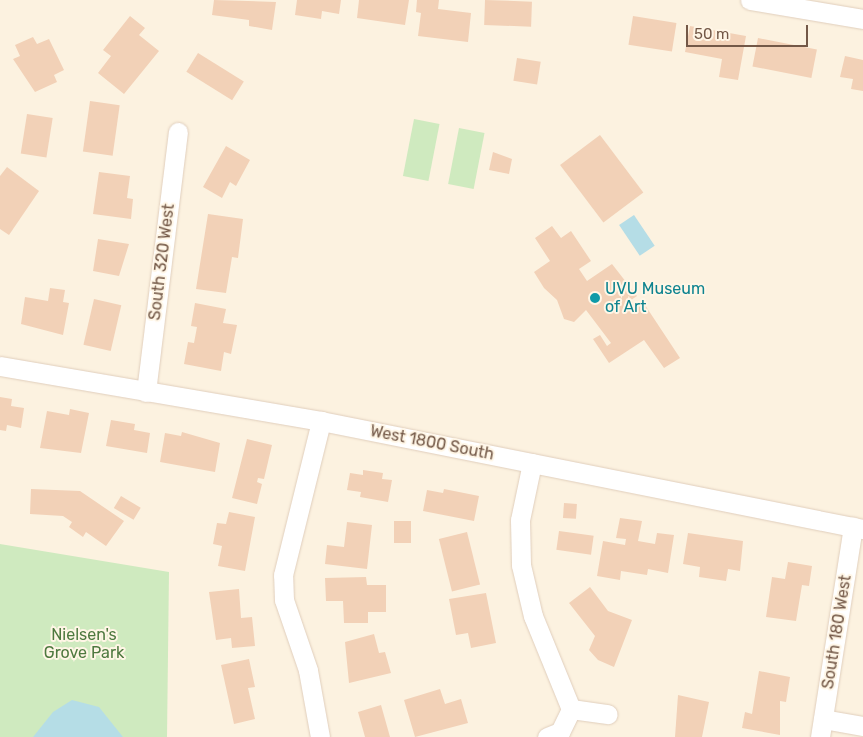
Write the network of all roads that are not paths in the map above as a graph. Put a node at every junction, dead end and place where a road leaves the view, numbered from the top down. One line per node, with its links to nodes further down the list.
1 (750, 0): 2 (street)
2 (863, 19)
3 (178, 132): 5 (street, South 320 West)
4 (0, 366): 5 (street, West 1800 South)
5 (146, 392): 6 (street, West 1800 South)
6 (321, 421): 7 (street, West 1800 South); 13 (street)
7 (532, 463): 8 (street, West 1800 South); 9 (street)
8 (858, 528): 12 (street, South 180 West)
9 (571, 709): 10 (street); 14 (street)
10 (608, 714)
11 (863, 726): 12 (street)
12 (821, 728)
13 (320, 737)
14 (547, 737)

